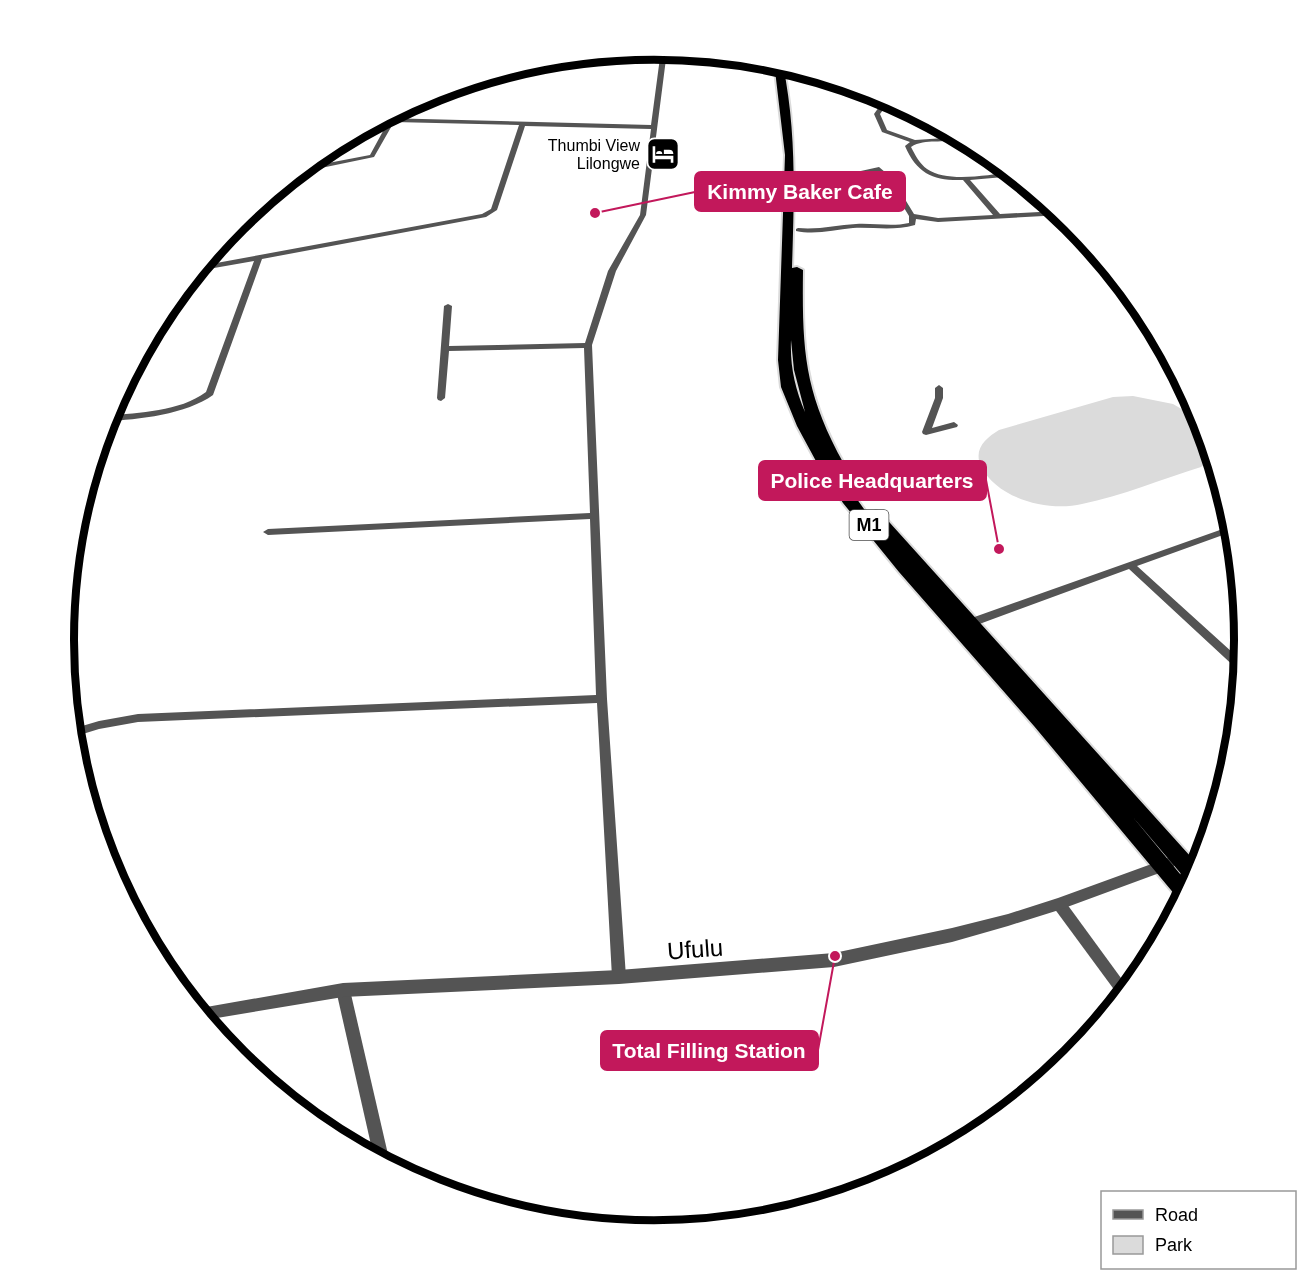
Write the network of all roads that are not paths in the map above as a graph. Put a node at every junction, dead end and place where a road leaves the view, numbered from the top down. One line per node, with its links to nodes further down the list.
1 (663, 60): 8 (street)
2 (780, 74): 37 (highway, M1)
3 (788, 76): 13 (highway, M1)
4 (884, 108): 10 (street)
5 (395, 121): 7 (street)
6 (391, 124): 11 (street)
7 (522, 124): 8 (street); 19 (street)
8 (655, 127): 22 (street)
9 (946, 139): 10 (street)
10 (913, 141): 14 (street)
11 (319, 167)
12 (1000, 175): 14 (street)
13 (799, 177): 16 (street); 18 (highway, M1)
14 (965, 178): 17 (street)
15 (1047, 214): 17 (street)
16 (912, 216): 17 (street); 18 (street)
17 (999, 217)
18 (798, 230): 32 (highway, M1)
19 (259, 258): 20 (street); 26 (street)
20 (210, 267)
21 (448, 306): 23 (street)
22 (588, 345): 23 (street); 28 (street)
23 (445, 350): 25 (street)
24 (939, 388): 27 (street)
25 (441, 398)
26 (118, 417)
27 (954, 424)
28 (596, 516): 29 (street); 34 (street)
29 (268, 532)
30 (1224, 532): 31 (street)
31 (1130, 566): 32 (street); 33 (street)
32 (970, 623): 36 (highway, M1)
33 (1233, 659)
34 (602, 699): 35 (street); 41 (street)
35 (81, 730)
36 (1181, 859): 37 (street, Ufulu); 38 (highway, M1)
37 (1162, 866): 39 (highway, M1); 40 (street, Ufulu)
38 (1188, 868)
39 (1179, 888)
40 (1059, 904): 41 (street, Ufulu); 42 (street)
41 (619, 977): 43 (street, Ufulu)
42 (1120, 987)
43 (343, 990): 44 (street, Ufulu); 45 (street)
44 (209, 1012)
45 (381, 1152)

